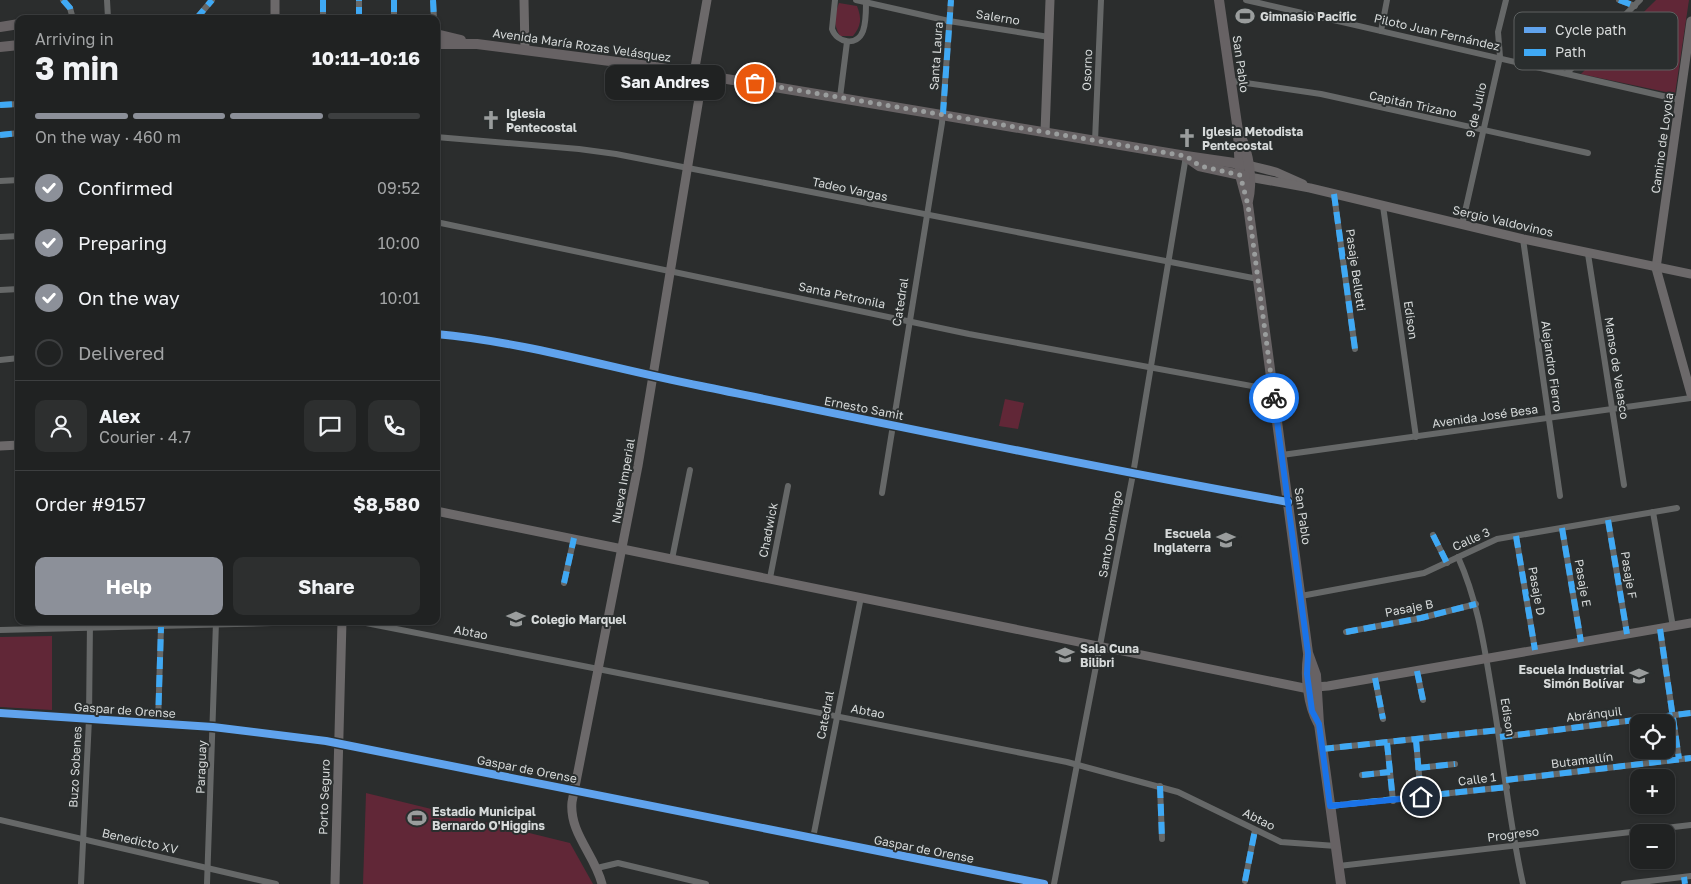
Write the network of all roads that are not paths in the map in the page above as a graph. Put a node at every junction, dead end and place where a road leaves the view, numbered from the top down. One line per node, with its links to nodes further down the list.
1 (63, 0): 25 (street)
2 (107, 0): 26 (street)
3 (212, 0): 27 (street)
4 (275, 0): 28 (main road)
5 (323, 0): 29 (street)
6 (359, 0): 30 (street)
7 (394, 0): 31 (street)
8 (433, 0): 32 (street)
9 (524, 0): 45 (main road)
10 (707, 0): 52 (main road, Nueva Imperial)
11 (835, 0): 40 (street)
12 (857, 0): 22 (street, Salerno)
13 (951, 0): 33 (street, Santa Laura)
14 (1050, 0): 39 (main road)
15 (1101, 0): 64 (street, Osorno)
16 (1219, 0): 53 (main road, San Pablo)
17 (1246, 0): 37 (street, Piloto Juan Fernández)
18 (1387, 0): 37 (street)
19 (1506, 0): 46 (street, 9 de Julio)
20 (1619, 0): 23 (street)
21 (1640, 0): 23 (street)
22 (866, 3): 33 (street, Salerno); 40 (street)
23 (1635, 6): 24 (street)
24 (1629, 12)
25 (71, 15)
26 (108, 15)
27 (199, 15)
28 (276, 15)
29 (323, 15)
30 (359, 15)
31 (394, 15)
32 (434, 15)
33 (949, 20): 39 (street, Salerno); 58 (street, Santa Laura)
34 (1691, 21): 48 (main road, Camino de Loyola)
35 (15, 25): 36 (main road)
36 (0, 27)
37 (1381, 31): 46 (street, Piloto Juan Fernández)
38 (440, 35): 42 (main road, Avenida María Rozas Velásquez)
39 (1049, 36): 60 (main road)
40 (847, 42): 54 (street)
41 (440, 44): 42 (main road, Avenida María Rozas Velásquez)
42 (477, 44): 45 (main road, Avenida María Rozas Velásquez)
43 (15, 45): 44 (main road)
44 (0, 47)
45 (525, 50): 52 (main road, Avenida María Rozas Velásquez)
46 (1500, 57): 47 (street, Piloto Juan Fernández); 59 (street, 9 de Julio)
47 (1514, 60)
48 (1688, 69): 55 (main road, Camino de Loyola)
49 (1554, 70): 51 (street, Piloto Juan Fernández)
50 (1570, 70): 51 (street)
51 (1567, 73): 55 (street, Piloto Juan Fernández)
52 (698, 74): 54 (main road, Avenida María Rozas Velásquez); 68 (main road, Nueva Imperial)
53 (1232, 82): 59 (street, Capitán Trizano); 67 (main road, San Pablo)
54 (840, 97): 58 (main road, Avenida María Rozas Velásquez)
55 (1680, 100): 83 (main road, Camino de Loyola)
56 (15, 104): 57 (street)
57 (0, 105)
58 (943, 114): 60 (main road, Avenida María Rozas Velásquez); 75 (street, Catedral)
59 (1483, 130): 65 (street, Capitán Trizano); 77 (street, 9 de Julio)
60 (1045, 132): 64 (main road, Avenida María Rozas Velásquez)
61 (15, 133): 62 (street)
62 (0, 135)
63 (440, 137): 68 (street, Tadeo Vargas)
64 (1095, 140): 66 (main road, Avenida María Rozas Velásquez)
65 (1588, 153)
66 (1186, 156): 67 (main road, Avenida María Rozas Velásquez); 69 (main road, Avenida María Rozas Velásquez); 82 (street, Santo Domingo)
67 (1243, 164): 69 (main road, San Pablo); 72 (main road, Sergio Valdovinos)
68 (688, 167): 75 (street, Tadeo Vargas); 84 (main road, Nueva Imperial)
69 (1245, 176): 72 (main road, Sergio Valdovinos); 86 (main road, San Pablo)
70 (15, 180): 71 (street)
71 (0, 181)
72 (1310, 188): 73 (main road, Sergio Valdovinos)
73 (1334, 194): 74 (main road, Sergio Valdovinos); 91 (street, Pasaje Belletti)
74 (1383, 206): 77 (main road, Sergio Valdovinos); 102 (street, Edison)
75 (927, 216): 82 (street, Tadeo Vargas); 89 (street, Catedral)
76 (440, 223): 84 (street, Santa Petronila)
77 (1462, 225): 80 (main road, Sergio Valdovinos)
78 (15, 236): 79 (street)
79 (0, 237)
80 (1523, 239): 81 (main road, Sergio Valdovinos); 100 (street, Alejandro Fierro)
81 (1588, 254): 83 (main road, Sergio Valdovinos); 99 (street, Manso de Velasco)
82 (1168, 263): 86 (street, Tadeo Vargas); 94 (street, Santo Domingo)
83 (1656, 268): 85 (main road, Sergio Valdovinos); 97 (main road)
84 (671, 270): 89 (street, Santa Petronila); 95 (main road, Nueva Imperial)
85 (1691, 274)
86 (1258, 279): 96 (main road, San Pablo)
87 (15, 289): 88 (street)
88 (0, 290)
89 (910, 322): 94 (street, Santa Petronila); 101 (street, Catedral)
90 (440, 335): 95 (street, Ernesto Samit)
91 (1355, 350)
92 (15, 358): 93 (street)
93 (0, 360)
94 (1150, 368): 96 (street, Santa Petronila); 107 (street, Santo Domingo)
95 (653, 377): 101 (street, Ernesto Samit); 121 (main road, Nueva Imperial)
96 (1273, 390): 105 (main road, San Pablo)
97 (1691, 394)
98 (1691, 398): 99 (street, Avenida José Besa)
99 (1613, 410): 100 (street, Avenida José Besa); 108 (street, Manso de Velasco)
100 (1548, 418): 102 (street, Avenida José Besa); 111 (street, Alejandro Fierro)
101 (893, 425): 107 (street, Ernesto Samit); 110 (street, Catedral)
102 (1416, 437): 105 (street, Avenida José Besa)
103 (15, 445): 104 (main road)
104 (0, 446)
105 (1282, 455): 112 (main road, San Pablo)
106 (690, 470): 123 (street)
107 (1133, 474): 112 (street, Ernesto Samit); 143 (street, Santo Domingo)
108 (1624, 485)
109 (788, 486): 125 (street, Chadwick)
110 (882, 493)
111 (1560, 496)
112 (1288, 502): 127 (main road, San Pablo)
113 (1677, 508): 115 (street, Calle 3)
114 (440, 511): 120 (main road)
115 (1653, 512): 116 (street, Calle 3); 137 (street)
116 (1608, 520): 117 (street, Calle 3); 141 (street, Pasaje F)
117 (1562, 528): 119 (street, Calle 3); 142 (street, Pasaje E)
118 (1433, 535): 124 (street)
119 (1516, 536): 122 (street, Calle 3); 144 (street, Pasaje D)
120 (574, 538): 121 (main road); 126 (street)
121 (623, 548): 123 (main road); 146 (main road, Nueva Imperial)
122 (1458, 557): 124 (street, Calle 3); 129 (street, Edison)
123 (672, 558): 125 (main road)
124 (1447, 563): 127 (street, Calle 3)
125 (770, 578): 128 (main road)
126 (564, 584)
127 (1301, 596): 149 (main road, San Pablo)
128 (862, 597): 143 (main road); 154 (street, Catedral)
129 (1476, 604): 140 (street, Pasaje B); 145 (street, Edison)
130 (1691, 624): 137 (main road)
131 (90, 625): 136 (street); 139 (street); 156 (street, Buzo Sobenes)
132 (188, 625): 136 (street)
133 (216, 625): 161 (street, Paraguay)
134 (342, 625): 164 (main road, Porto Seguro)
135 (376, 625): 146 (street, Abtao)
136 (161, 627): 159 (street)
137 (1673, 627): 138 (main road)
138 (1660, 629): 141 (main road); 153 (street)
139 (0, 630)
140 (1346, 632)
141 (1627, 634): 142 (main road)
142 (1581, 642): 144 (main road)
143 (1102, 646): 149 (main road); 170 (street, Santo Domingo)
144 (1535, 650): 145 (main road)
145 (1487, 659): 147 (main road); 162 (street, Edison)
146 (599, 669): 154 (street, Abtao); 176 (main road, Nueva Imperial)
147 (1417, 671): 148 (main road); 150 (street)
148 (1375, 678): 149 (main road); 157 (street)
149 (1313, 688): 166 (main road, San Pablo)
150 (1423, 700)
151 (0, 713): 156 (street, Gaspar de Orense)
152 (1691, 713): 155 (street, Abránquil)
153 (1674, 714)
154 (837, 716): 170 (street, Abtao); 183 (street, Catedral)
155 (1675, 716)
156 (89, 719): 159 (street, Gaspar de Orense); 184 (street, Buzo Sobenes)
157 (1383, 719)
158 (1630, 721): 162 (street, Abránquil)
159 (158, 723): 161 (street, Gaspar de Orense)
160 (1675, 723): 168 (street)
161 (213, 727): 164 (street, Gaspar de Orense); 189 (street, Paraguay)
162 (1499, 734): 163 (street); 174 (street, Edison)
163 (1416, 740): 165 (street); 171 (street)
164 (338, 743): 176 (main road, Gaspar de Orense); 196 (main road, Porto Seguro)
165 (1388, 743): 166 (street); 172 (street)
166 (1322, 749): 179 (main road, San Pablo)
167 (1691, 758): 168 (street, Butamallín)
168 (1680, 759): 174 (street, Butamallín)
169 (1456, 764): 171 (street)
170 (1077, 766): 175 (street, Abtao); 200 (street, Santo Domingo)
171 (1418, 768): 177 (street)
172 (1390, 772): 173 (street); 178 (street)
173 (1362, 776)
174 (1507, 784): 177 (street, Calle 1); 186 (street, Edison)
175 (1160, 786): 182 (street, Abtao); 185 (street)
176 (574, 790): 183 (main road, Gaspar de Orense); 190 (main road, Nueva Imperial)
177 (1421, 797): 178 (street, Calle 1)
178 (1394, 801): 179 (street, Calle 1)
179 (1330, 806): 187 (main road, San Pablo)
180 (0, 820): 184 (street, Benedicto XV)
181 (1691, 825): 186 (street, Progreso)
182 (1255, 830): 187 (street, Abtao); 192 (street)
183 (813, 838): 199 (main road, Gaspar de Orense)
184 (83, 839): 189 (street, Benedicto XV); 193 (street, Buzo Sobenes)
185 (1162, 839)
186 (1514, 845): 188 (street, Progreso); 202 (street, Edison)
187 (1336, 846): 188 (main road, San Pablo)
188 (1339, 866): 201 (main road, San Pablo)
189 (208, 868): 194 (street, Paraguay); 195 (street, Benedicto XV)
190 (597, 868): 197 (main road, Nueva Imperial); 198 (street)
191 (1687, 879): 203 (street)
192 (1245, 881)
193 (81, 884)
194 (207, 884)
195 (276, 884)
196 (335, 884)
197 (602, 884)
198 (706, 884)
199 (1044, 884)
200 (1054, 884)
201 (1341, 884)
202 (1523, 884)
203 (1624, 884)

